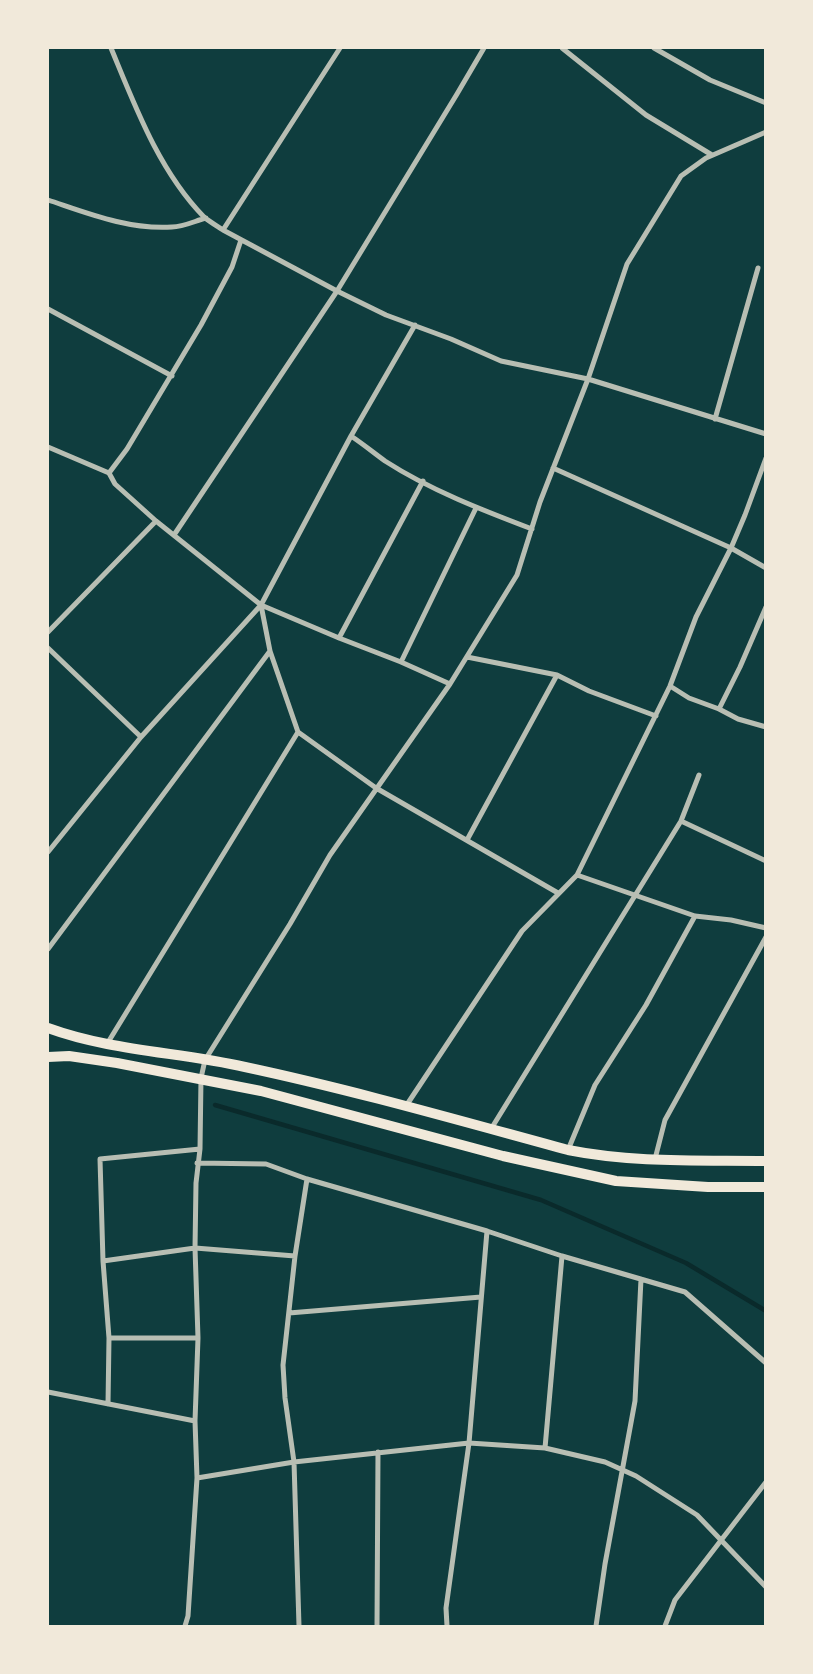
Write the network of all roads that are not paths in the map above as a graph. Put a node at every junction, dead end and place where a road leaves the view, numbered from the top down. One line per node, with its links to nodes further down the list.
1 (111, 48): 10 (street)
2 (340, 48): 11 (street)
3 (484, 48): 14 (street)
4 (562, 48): 8 (street)
5 (654, 48): 6 (street)
6 (766, 103)
7 (766, 132): 8 (street)
8 (712, 155): 18 (street)
9 (48, 200): 10 (street)
10 (206, 218): 11 (street)
11 (223, 230): 12 (street)
12 (241, 240): 14 (street); 17 (street)
13 (758, 268): 19 (street)
14 (337, 291): 16 (street); 30 (street)
15 (48, 309): 17 (street)
16 (415, 325): 18 (street); 21 (street)
17 (172, 376): 25 (street)
18 (588, 379): 19 (street); 24 (street)
19 (714, 419): 20 (street)
20 (766, 434)
21 (351, 436): 26 (street); 33 (street)
22 (48, 447): 25 (street)
23 (766, 458): 31 (street)
24 (552, 468): 29 (street); 31 (street)
25 (109, 473): 28 (street)
26 (423, 481): 27 (street); 36 (street)
27 (476, 508): 29 (street); 40 (street)
28 (156, 521): 30 (street); 35 (street)
29 (532, 529): 39 (street)
30 (174, 535): 33 (street)
31 (731, 548): 32 (street); 43 (street)
32 (766, 568)
33 (261, 605): 36 (street); 38 (street); 48 (street)
34 (766, 607): 44 (street)
35 (48, 632)
36 (339, 638): 40 (street)
37 (48, 648): 48 (street)
38 (270, 652): 47 (street); 61 (street)
39 (466, 657): 41 (street); 42 (street)
40 (401, 662): 42 (street)
41 (557, 675): 45 (street); 52 (street)
42 (450, 684): 50 (street)
43 (670, 686): 44 (street); 45 (street)
44 (719, 709): 46 (street)
45 (656, 716): 55 (street)
46 (766, 728)
47 (298, 732): 50 (street); 63 (street)
48 (141, 737): 53 (street)
49 (699, 775): 51 (street)
50 (376, 788): 52 (street); 65 (street)
51 (682, 820): 54 (street); 57 (street)
52 (467, 840): 56 (street)
53 (48, 852)
54 (766, 861)
55 (577, 875): 56 (street); 57 (street)
56 (558, 893): 66 (street)
57 (634, 896): 58 (street); 67 (street)
58 (695, 916): 59 (street); 69 (street)
59 (766, 928)
60 (766, 937): 70 (street)
61 (48, 949)
62 (48, 1028): 63 (main road)
63 (108, 1044): 65 (main road)
64 (48, 1057): 65 (main road)
65 (203, 1069): 66 (main road); 68 (street); 74 (main road)
66 (406, 1106): 67 (main road)
67 (491, 1129): 69 (main road)
68 (200, 1149): 72 (street); 79 (street)
69 (568, 1150): 70 (main road)
70 (654, 1159): 71 (main road)
71 (766, 1161)
72 (197, 1162): 73 (street); 76 (street)
73 (307, 1179): 75 (street); 77 (street)
74 (766, 1187)
75 (487, 1231): 78 (street); 81 (street)
76 (195, 1248): 77 (street); 79 (street); 84 (street)
77 (295, 1256): 82 (street)
78 (562, 1256): 80 (street); 90 (street)
79 (103, 1261): 83 (street)
80 (641, 1279): 85 (street); 93 (street)
81 (481, 1297): 82 (street); 89 (street)
82 (289, 1313): 92 (street)
83 (109, 1338): 84 (street); 87 (street)
84 (198, 1338): 88 (street)
85 (766, 1363)
86 (48, 1392): 87 (street)
87 (108, 1404): 88 (street)
88 (195, 1421): 94 (street)
89 (469, 1443): 90 (street); 91 (street); 101 (street)
90 (545, 1448): 93 (street)
91 (378, 1452): 92 (street); 100 (street)
92 (294, 1462): 94 (street); 99 (street)
93 (622, 1470): 96 (street); 102 (street)
94 (197, 1478): 98 (street)
95 (766, 1482): 96 (street)
96 (720, 1540): 97 (street); 103 (street)
97 (766, 1587)
98 (186, 1626)
99 (299, 1626)
100 (377, 1626)
101 (447, 1626)
102 (596, 1626)
103 (665, 1626)

